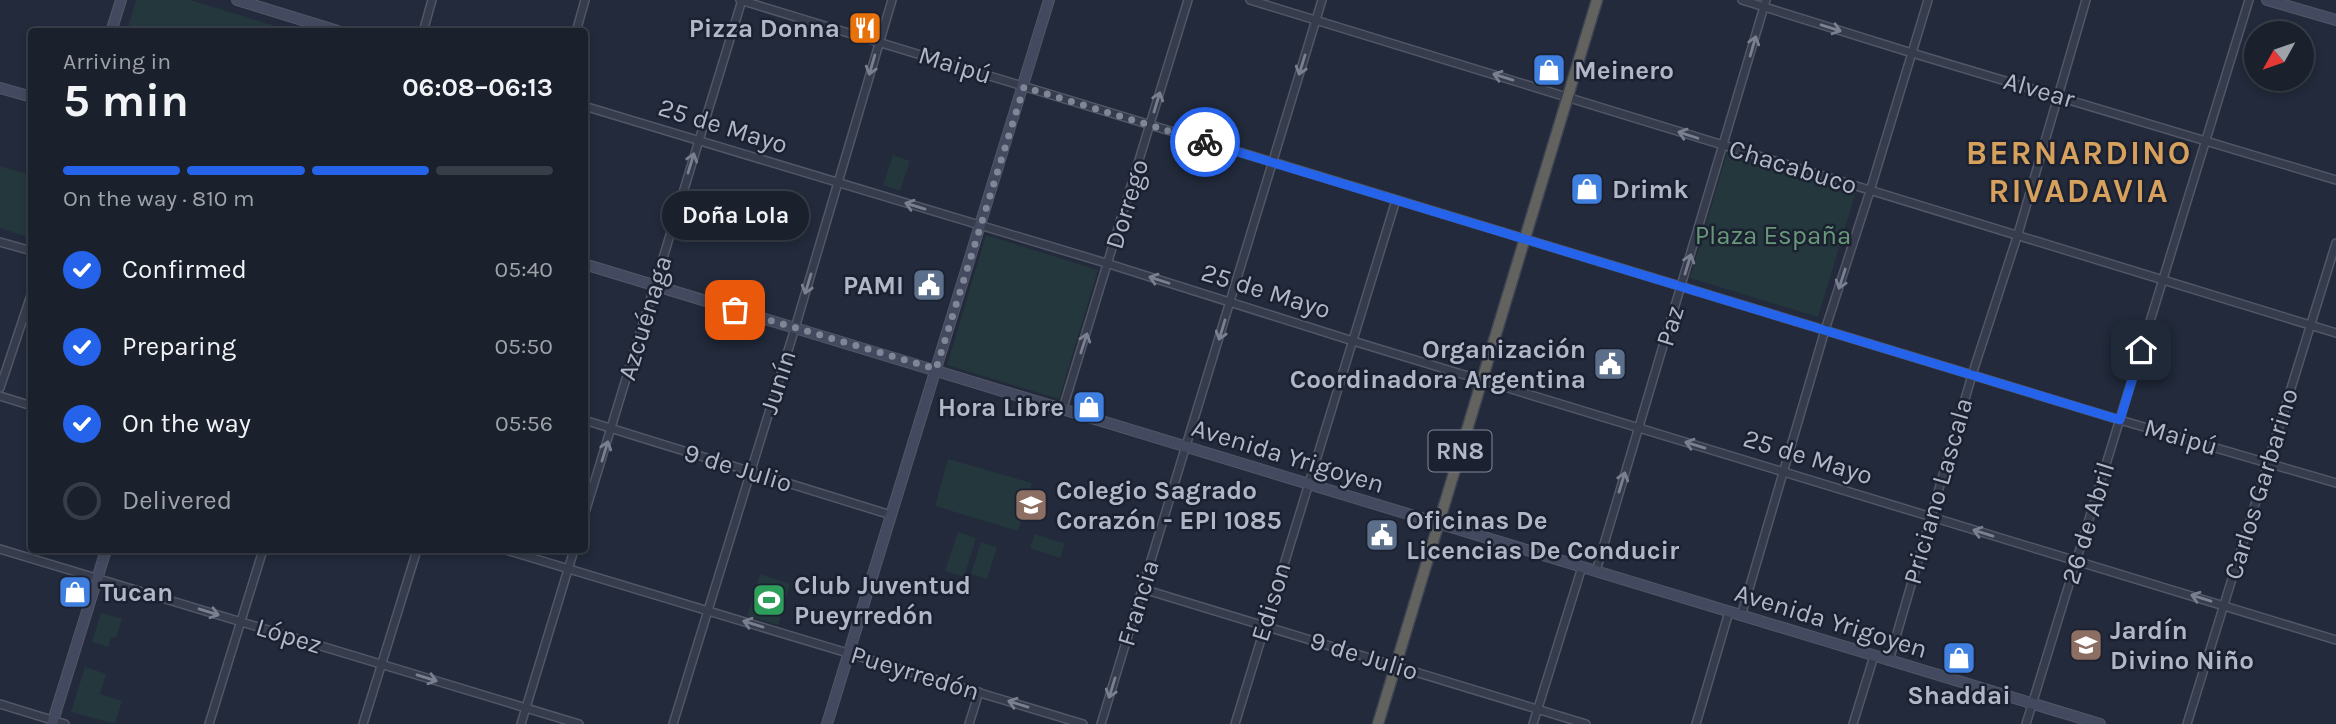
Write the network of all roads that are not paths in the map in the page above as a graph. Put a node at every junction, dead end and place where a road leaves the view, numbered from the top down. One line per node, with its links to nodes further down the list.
1 (121, 0): 21 (main road)
2 (237, 0): 18 (main road)
3 (432, 0): 23 (street)
4 (585, 0): 24 (street)
5 (741, 0): 25 (street, Maipú); 34 (street, Azcuénaga)
6 (892, 0): 25 (street, Junín)
7 (1049, 0): 27 (main road)
8 (1188, 0): 33 (street, Dorrego, one-way to 8)
9 (1250, 0): 19 (street, Chacabuco)
10 (1322, 0): 19 (street, Francia)
11 (1597, 0): 31 (highway, RN8)
12 (1742, 0): 17 (street, Alvear)
13 (1928, 0): 26 (street)
14 (2086, 0): 30 (street, Priciano Lascala)
15 (2249, 0): 35 (street, 26 de Abril)
16 (2267, 0): 20 (main road)
17 (1765, 3): 26 (street, Alvear, one-way to 26); 36 (street, Paz, one-way to 17)
18 (273, 5): 22 (main road)
19 (1316, 20): 31 (street, Chacabuco, one-way to 19); 37 (street, Francia, one-way to 37)
20 (2336, 20)
21 (112, 28)
22 (331, 28)
23 (424, 28)
24 (577, 28)
25 (879, 42): 27 (street, Maipú); 39 (street, Junín, one-way to 39)
26 (1912, 53): 30 (street, Alvear); 40 (street)
27 (1024, 87): 33 (street, Maipú); 42 (main road)
28 (0, 88): 29 (main road)
29 (28, 96)
30 (2059, 96): 35 (street, Alvear); 43 (street, Priciano Lascala)
31 (1568, 97): 36 (street, Chacabuco, one-way to 31); 44 (highway, RN8)
32 (588, 107): 34 (street, 25 de Mayo)
33 (1150, 125): 37 (street, Maipú); 48 (street, Dorrego)
34 (698, 139): 39 (street, 25 de Mayo); 51 (street, Azcuénaga, one-way to 34)
35 (2204, 140): 38 (street, Alvear); 50 (street, 26 de Abril)
36 (1723, 147): 40 (street, Chacabuco); 52 (street, Paz, one-way to 36)
37 (1272, 162): 41 (street, Maipú); 53 (street, Francia)
38 (2336, 180)
39 (838, 183): 42 (street, 25 de Mayo, one-way to 39); 56 (street, Junín, one-way to 56)
40 (1870, 191): 43 (street, Chacabuco); 57 (street, one-way to 57)
41 (1396, 200): 44 (street, Maipú); 59 (street, Edison)
42 (980, 226): 48 (street, 25 de Mayo); 60 (main road)
43 (2018, 234): 50 (street, Chacabuco); 61 (street, Priciano Lascala)
44 (1525, 239): 52 (street, Maipú); 62 (highway, RN8)
45 (0, 242): 47 (street)
46 (2336, 243): 55 (street, Carlos Garbarino)
47 (28, 250)
48 (1109, 264): 53 (street, 25 de Mayo, one-way to 48); 66 (street, Dorrego, one-way to 48)
49 (588, 265): 51 (main road, Avenida Yrigoyen)
50 (2162, 280): 55 (street, Chacabuco); 67 (street, 26 de Abril)
51 (655, 286): 56 (main road, Avenida Yrigoyen); 70 (street, Azcuénaga)
52 (1682, 287): 57 (street, Maipú); 69 (street, Paz)
53 (1230, 302): 59 (street, 25 de Mayo); 71 (street, Francia, one-way to 71)
54 (28, 304): 63 (street)
55 (2310, 325): 58 (street, Chacabuco); 72 (street, Carlos Garbarino)
56 (795, 328): 60 (main road, Avenida Yrigoyen); 73 (street, Junín)
57 (1825, 330): 61 (street, Maipú); 74 (street)
58 (2336, 332)
59 (1353, 341): 62 (street, 25 de Mayo); 76 (street, Edison)
60 (936, 369): 66 (main road, Avenida Yrigoyen); 78 (main road)
61 (1972, 375): 67 (street, Maipú); 79 (street, Priciano Lascala)
62 (1482, 379): 69 (street, 25 de Mayo); 80 (highway, RN8)
63 (0, 388)
64 (0, 396): 65 (street)
65 (28, 405)
66 (1063, 408): 71 (main road, Avenida Yrigoyen)
67 (2120, 420): 72 (street, Maipú); 87 (street, 26 de Abril)
68 (588, 421): 70 (street, 9 de Julio)
69 (1638, 428): 74 (street, 25 de Mayo, one-way to 69); 90 (street, Paz, one-way to 69)
70 (612, 429): 73 (street, 9 de Julio); 77 (street, Azcuénaga, one-way to 70)
71 (1186, 447): 76 (main road, Avenida Yrigoyen); 92 (street, Francia)
72 (2269, 462): 75 (street, Maipú); 93 (street, Carlos Garbarino)
73 (749, 471): 78 (street, 9 de Julio); 94 (street, Junín)
74 (1783, 471): 79 (street, 25 de Mayo); 96 (street)
75 (2336, 483)
76 (1308, 485): 80 (main road, Avenida Yrigoyen); 98 (street, Edison)
77 (588, 504)
78 (891, 515): 100 (main road)
79 (1931, 517): 87 (street, 25 de Mayo, one-way to 79); 102 (street, Priciano Lascala)
80 (1438, 523): 88 (main road, Avenida Yrigoyen); 104 (highway, RN8)
81 (0, 548): 91 (street, López)
82 (105, 553): 91 (main road)
83 (262, 553): 97 (street)
84 (416, 553): 103 (street)
85 (516, 553): 89 (street, Pueyrredón)
86 (573, 553): 89 (street)
87 (2076, 561): 93 (street, 25 de Mayo, one-way to 87); 106 (street, 26 de Abril)
88 (1582, 567): 90 (main road, Avenida Yrigoyen); 109 (street)
89 (568, 568): 94 (street, Pueyrredón); 108 (street)
90 (1596, 571): 95 (main road, Avenida Yrigoyen)
91 (97, 578): 97 (street, López, one-way to 97); 110 (main road)
92 (1143, 589): 98 (street, 9 de Julio); 120 (street, Francia, one-way to 120)
93 (2223, 605): 99 (street, 25 de Mayo); 129 (street, Carlos Garbarino)
94 (707, 610): 100 (street, Pueyrredón, one-way to 94); 116 (street, Junín)
95 (1729, 612): 96 (main road, Avenida Yrigoyen); 125 (street)
96 (1741, 615): 101 (main road, Avenida Yrigoyen)
97 (241, 622): 103 (street, López); 112 (street)
98 (1264, 626): 104 (street, 9 de Julio); 121 (street, Edison)
99 (2336, 640)
100 (848, 653): 105 (street, Pueyrredón); 117 (main road)
101 (1874, 656): 102 (main road, Avenida Yrigoyen); 126 (street)
102 (1889, 661): 106 (main road, Avenida Yrigoyen)
103 (382, 664): 108 (street, López, one-way to 108); 113 (street)
104 (1395, 666): 109 (street, 9 de Julio); 122 (highway, RN8)
105 (979, 692): 118 (street); 119 (street, Pueyrredón, one-way to 105)
106 (2032, 703): 127 (street, 26 de Abril); 128 (main road, Avenida Yrigoyen)
107 (0, 704): 110 (street)
108 (526, 708): 114 (street); 115 (street, López)
109 (1538, 709): 123 (street); 124 (street, 9 de Julio)
110 (52, 722): 111 (street)
111 (65, 724)
112 (209, 724)
113 (363, 724)
114 (521, 724)
115 (579, 724)
116 (673, 724)
117 (827, 724)
118 (969, 724)
119 (1083, 724)
120 (1101, 724)
121 (1235, 724)
122 (1378, 724)
123 (1533, 724)
124 (1586, 724)
125 (1696, 724)
126 (1853, 724)
127 (2026, 724)
128 (2100, 724)
129 (2187, 724)

